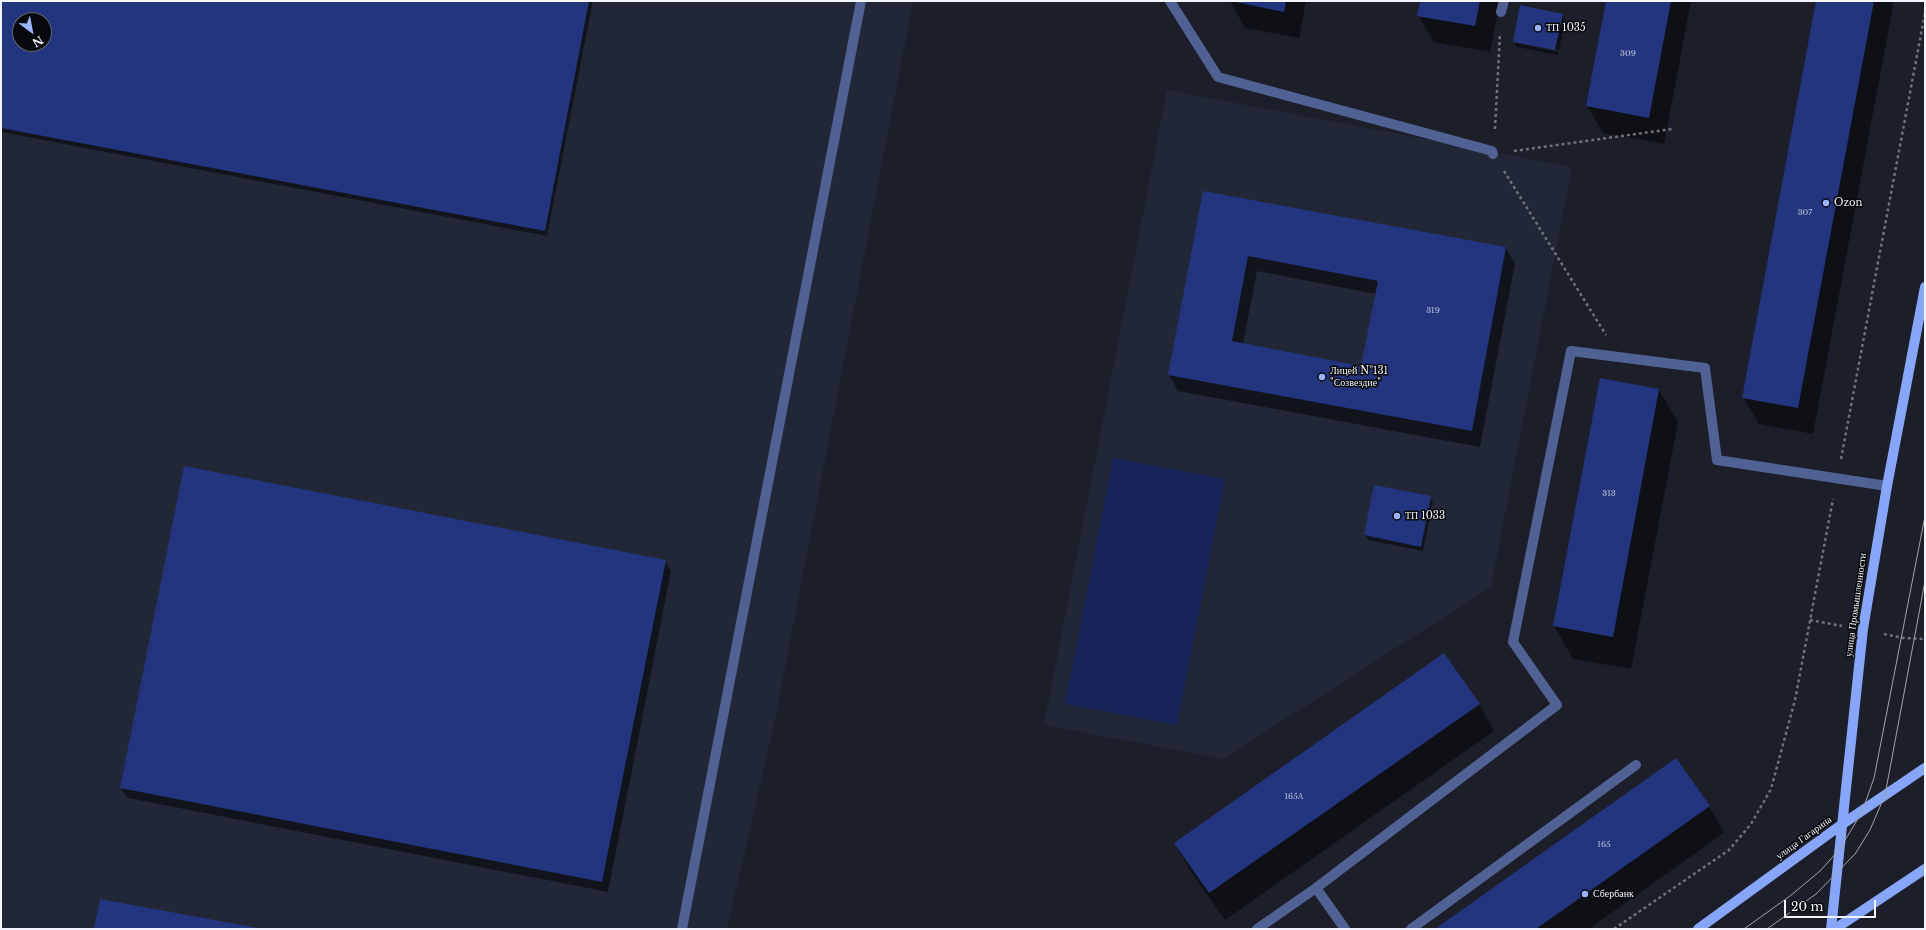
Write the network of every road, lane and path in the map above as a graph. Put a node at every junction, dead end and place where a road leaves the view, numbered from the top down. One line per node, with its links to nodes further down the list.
1 (861, 1): 17 (lane)
2 (1170, 1): 7 (lane)
3 (1504, 1): 4 (lane)
4 (1501, 12): 7 (path)
5 (1925, 13): 10 (path)
6 (1672, 129): 7 (path)
7 (1493, 154): 9 (path)
8 (1925, 287): 11 (main road, улица Промышленности)
9 (1620, 357): 10 (lane); 16 (lane)
10 (1838, 477): 11 (lane); 21 (path)
11 (1887, 486): 14 (main road, улица Промышленности)
12 (1636, 765): 20 (lane)
13 (1925, 768): 14 (main road, улица Гагарина)
14 (1841, 826): 22 (main road, улица Гагарина); 23 (main road, улица Промышленности)
15 (1925, 869): 24 (main road)
16 (1316, 888): 18 (lane); 19 (lane)
17 (682, 929)
18 (1257, 929)
19 (1345, 929)
20 (1411, 929)
21 (1614, 929)
22 (1698, 929)
23 (1831, 929)
24 (1836, 929)

